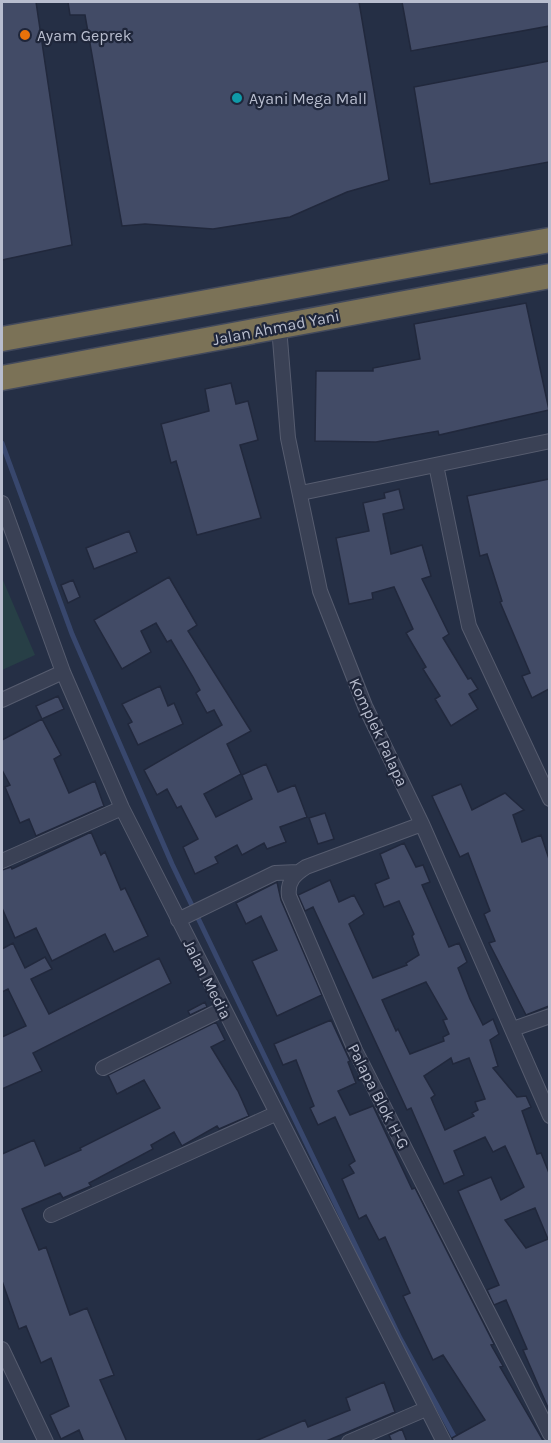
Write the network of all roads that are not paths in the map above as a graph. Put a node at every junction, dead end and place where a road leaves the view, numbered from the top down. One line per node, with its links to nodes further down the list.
1 (549, 240): 4 (highway)
2 (549, 276): 3 (highway, Jalan Ahmad Yani)
3 (279, 327): 5 (highway, Jalan Ahmad Yani); 8 (street, Komplek Palapa)
4 (2, 339)
5 (2, 378)
6 (549, 441): 7 (street)
7 (436, 465): 8 (street); 12 (street)
8 (301, 493): 14 (street, Komplek Palapa)
9 (2, 503): 10 (street, Jalan Media)
10 (63, 672): 11 (street); 13 (street, Jalan Media)
11 (2, 700)
12 (549, 799)
13 (122, 808): 15 (street); 17 (street, Jalan Media)
14 (422, 824): 16 (street); 20 (street, Komplek Palapa)
15 (2, 861)
16 (298, 872): 17 (street); 27 (street, Palapa Blok H-G)
17 (178, 920): 18 (street, Jalan Media)
18 (223, 1009): 21 (street); 22 (street, Jalan Media)
19 (549, 1017): 20 (street)
20 (513, 1029): 23 (street, Komplek Palapa)
21 (103, 1068)
22 (275, 1114): 24 (street); 26 (street, Jalan Media)
23 (549, 1116)
24 (51, 1215)
25 (2, 1349): 28 (street)
26 (426, 1409): 29 (street); 30 (street, Jalan Media)
27 (549, 1434)
28 (46, 1442)
29 (349, 1442)
30 (444, 1442)

